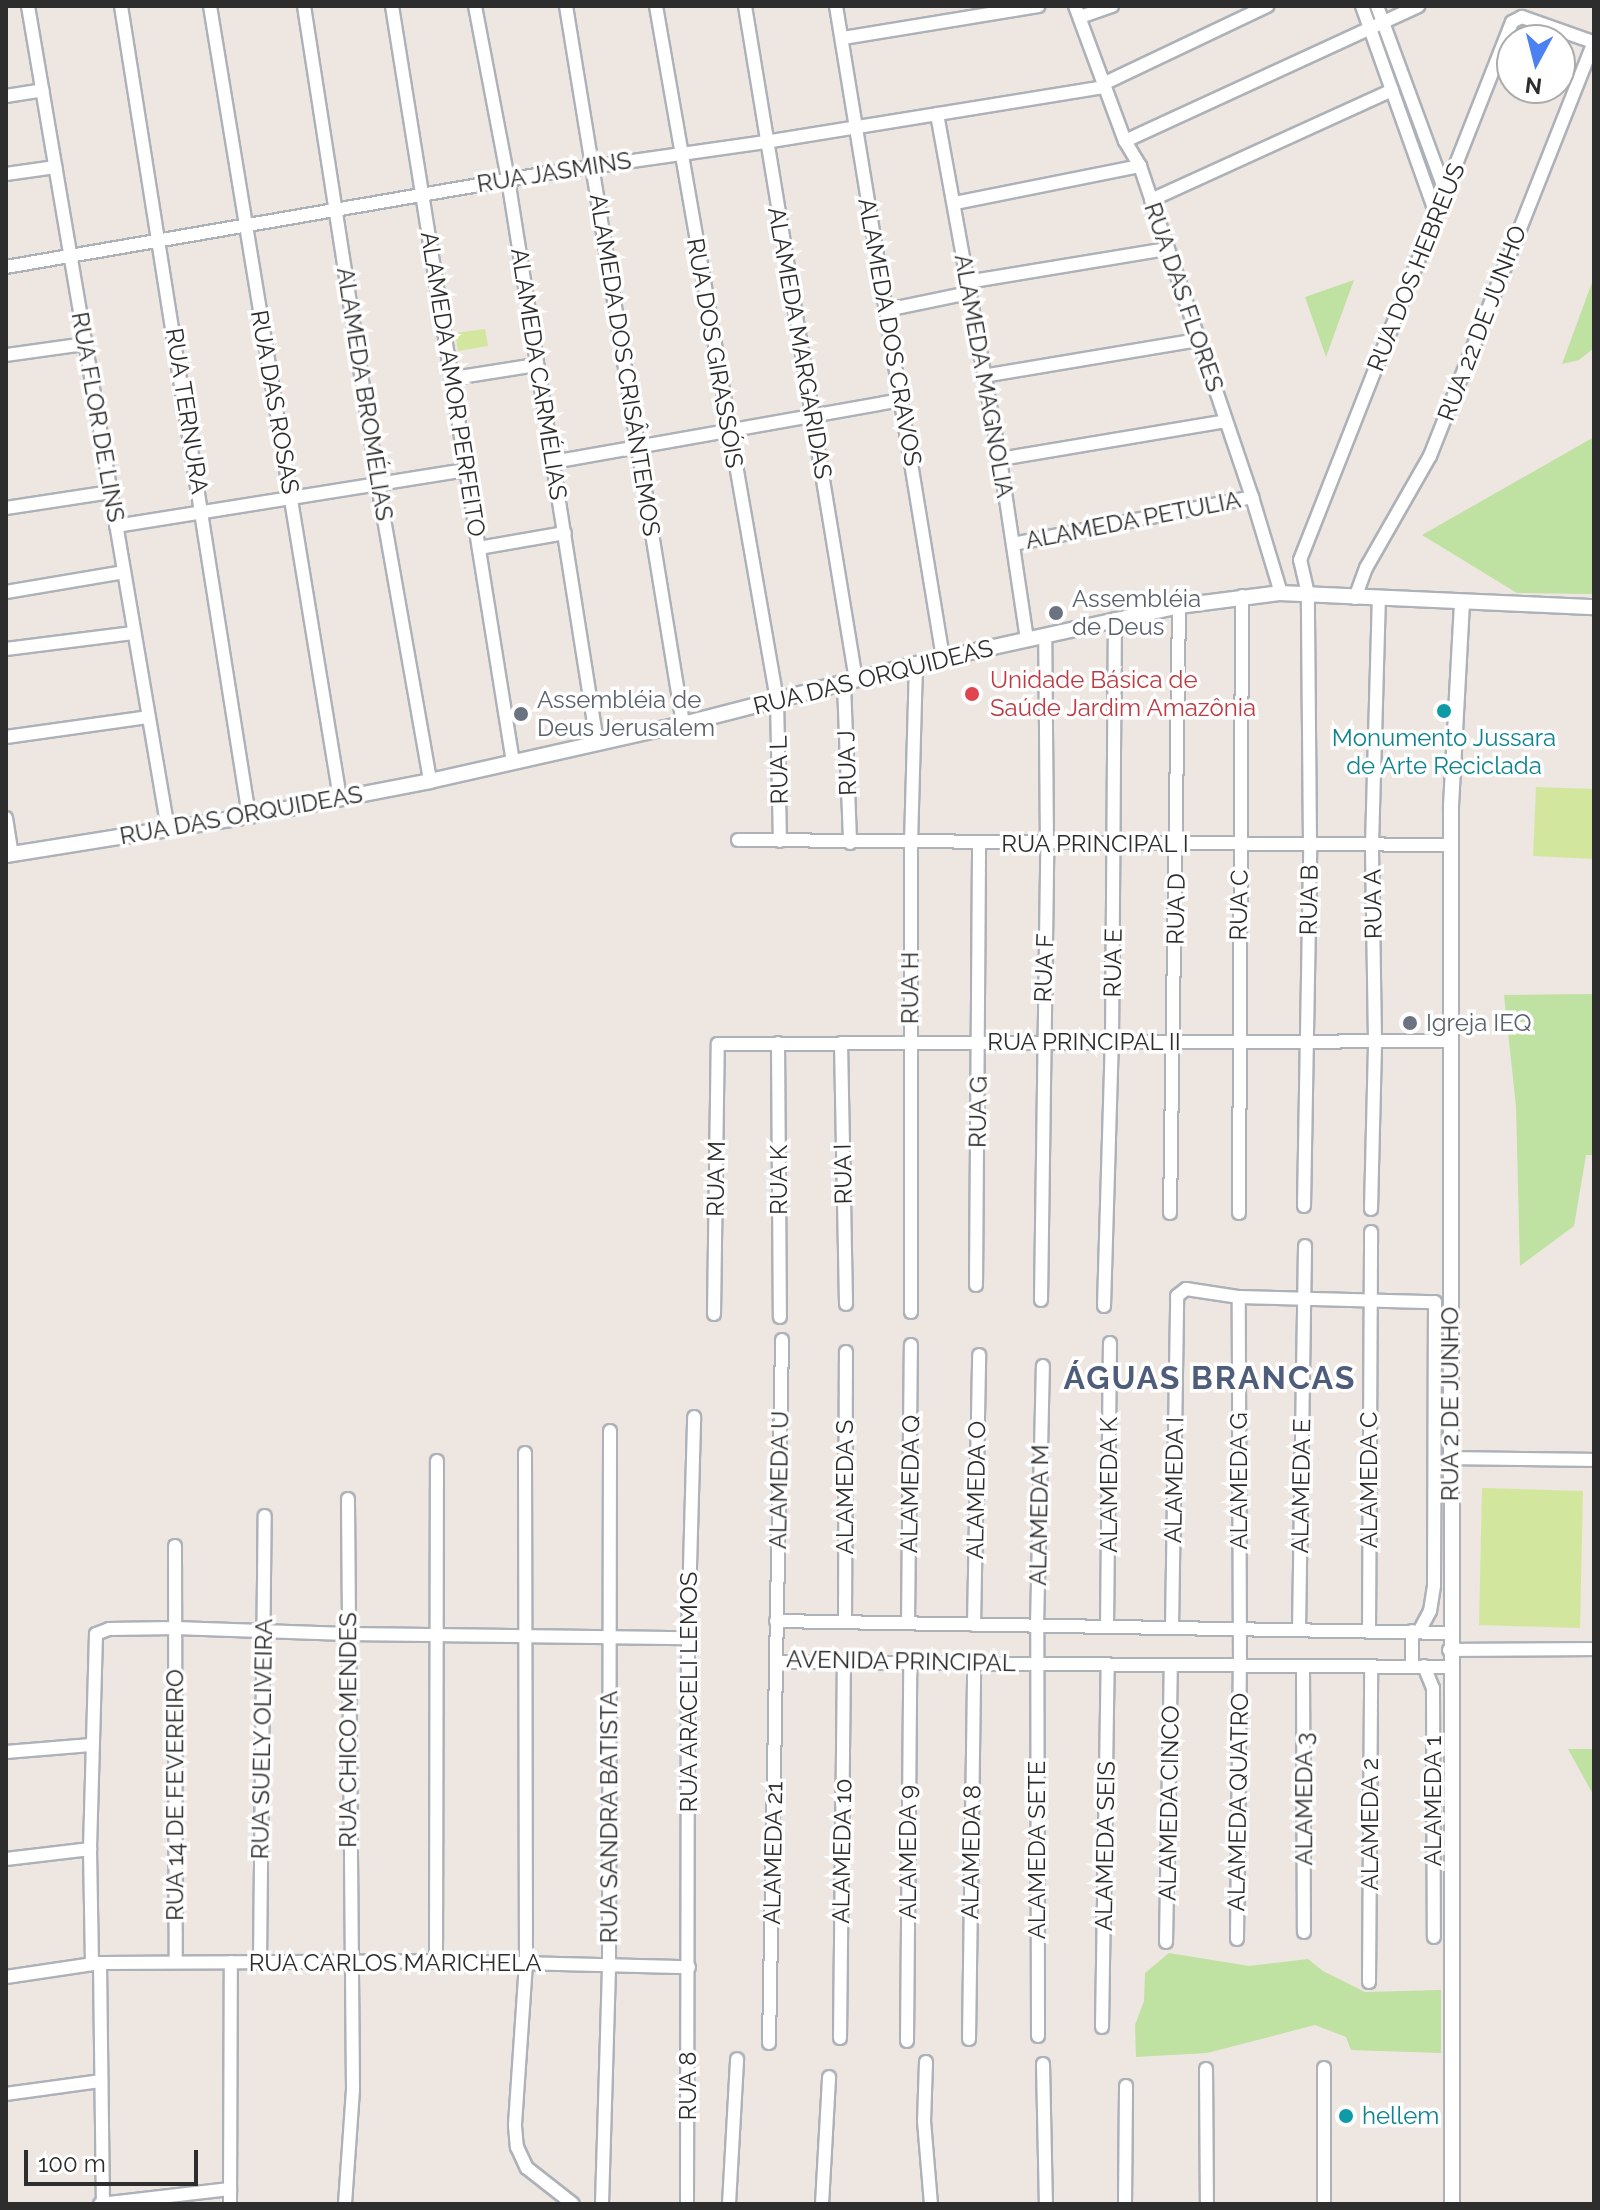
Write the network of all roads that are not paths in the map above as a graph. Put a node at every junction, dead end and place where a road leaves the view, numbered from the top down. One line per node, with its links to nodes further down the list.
1 (28, 6): 25 (street, RUA FLOR DE LINS)
2 (121, 6): 46 (street, RUA TERNURA)
3 (210, 6): 45 (street, RUA DAS ROSAS)
4 (304, 6): 43 (street, ALAMEDA BROMÉLIAS)
5 (392, 6): 39 (street, ALAMEDA AMOR PERFEITO)
6 (475, 6): 38 (street, ALAMEDA CARMÉLIAS)
7 (566, 6): 34 (street, ALAMEDA DOS CRISÂNTEMOS)
8 (656, 6): 33 (street, RUA DOS GIRASSÓIS)
9 (745, 6): 32 (street, ALAMEDA MARGARIDAS)
10 (836, 6): 20 (street, ALAMEDA DOS CRAVOS)
11 (1038, 6): 20 (street)
12 (1112, 6): 17 (street)
13 (1267, 6): 24 (street, RUA JASMINS)
14 (1362, 6): 19 (street)
15 (1377, 6): 18 (street)
16 (1418, 6): 18 (street)
17 (1078, 11): 24 (street, RUA DAS FLORES)
18 (1383, 22): 19 (street); 40 (street)
19 (1370, 29): 26 (street); 31 (street)
20 (843, 38): 30 (street, ALAMEDA DOS CRAVOS)
21 (1593, 42): 23 (street, RUA 22 DE JUNHO); 40 (street, RUA DOS HEBREUS)
22 (1594, 75): 23 (street)
23 (1576, 84)
24 (1104, 86): 29 (street, RUA JASMINS); 31 (street, RUA DAS FLORES)
25 (43, 90): 27 (street); 36 (street, RUA FLOR DE LINS)
26 (1392, 90): 41 (street); 44 (street)
27 (6, 96)
28 (1568, 104): 81 (street, RUA 22 DE JUNHO)
29 (937, 114): 30 (street, RUA JASMINS); 42 (street, ALAMEDA MAGNOLIA)
30 (855, 128): 32 (street, RUA JASMINS); 51 (street, ALAMEDA DOS CRAVOS)
31 (1125, 141): 35 (street, RUA DAS FLORES)
32 (765, 142): 33 (street, RUA JASMINS); 59 (street, ALAMEDA MARGARIDAS)
33 (681, 153): 34 (street, RUA JASMINS); 61 (street, RUA DOS GIRASSÓIS)
34 (593, 166): 38 (street, RUA JASMINS); 62 (street, ALAMEDA DOS CRISÂNTEMOS)
35 (1140, 166): 41 (street, RUA DAS FLORES); 42 (street)
36 (56, 167): 37 (street); 48 (street, RUA FLOR DE LINS)
37 (6, 174)
38 (508, 179): 39 (street, RUA JASMINS); 55 (street, ALAMEDA CARMÉLIAS)
39 (423, 193): 43 (street, RUA JASMINS); 57 (street, ALAMEDA AMOR PERFEITO)
40 (1446, 194): 44 (street, RUA DOS HEBREUS)
41 (1151, 200): 47 (street, RUA DAS FLORES)
42 (955, 203): 50 (street, ALAMEDA MAGNOLIA)
43 (336, 210): 45 (street, RUA JASMINS); 66 (street, ALAMEDA BROMÉLIAS)
44 (1436, 214): 79 (street, RUA DOS HEBREUS)
45 (244, 227): 46 (street, RUA JASMINS); 68 (street, RUA DAS ROSAS)
46 (159, 243): 48 (street, RUA JASMINS); 71 (street, RUA TERNURA)
47 (1167, 249): 50 (street); 52 (street, RUA DAS FLORES)
48 (72, 255): 49 (street, RUA JASMINS); 53 (street, RUA FLOR DE LINS)
49 (6, 267)
50 (968, 288): 51 (street); 56 (street, ALAMEDA MAGNOLIA)
51 (887, 310): 58 (street, ALAMEDA DOS CRAVOS)
52 (1198, 340): 56 (street); 60 (street, RUA DAS FLORES)
53 (85, 344): 54 (street); 67 (street, RUA FLOR DE LINS)
54 (6, 355)
55 (536, 365): 57 (street); 64 (street, ALAMEDA CARMÉLIAS)
56 (983, 376): 63 (street, ALAMEDA MAGNOLIA)
57 (454, 378): 65 (street, ALAMEDA AMOR PERFEITO)
58 (901, 400): 59 (street); 91 (street, ALAMEDA DOS CRAVOS)
59 (813, 416): 61 (street); 93 (street, ALAMEDA MARGARIDAS)
60 (1226, 421): 63 (street); 69 (street, RUA DAS FLORES)
61 (728, 431): 62 (street); 94 (street, RUA DOS GIRASSÓIS)
62 (639, 447): 64 (street); 96 (street, ALAMEDA DOS CRISÂNTEMOS)
63 (1000, 459): 74 (street, ALAMEDA MAGNOLIA)
64 (553, 462): 73 (street, ALAMEDA CARMÉLIAS)
65 (466, 470): 66 (street); 75 (street, ALAMEDA AMOR PERFEITO)
66 (378, 485): 68 (street); 100 (street, ALAMEDA BROMÉLIAS)
67 (111, 492): 70 (street); 72 (street, RUA FLOR DE LINS)
68 (291, 497): 71 (street); 101 (street, RUA DAS ROSAS)
69 (1252, 497): 74 (street, ALAMEDA PETULIA); 78 (street, RUA DAS FLORES)
70 (6, 508)
71 (203, 512): 72 (street); 102 (street, RUA TERNURA)
72 (116, 526): 76 (street, RUA FLOR DE LINS)
73 (565, 533): 75 (street); 98 (street, ALAMEDA CARMÉLIAS)
74 (1013, 544): 89 (street, ALAMEDA MAGNOLIA)
75 (479, 548): 99 (street, ALAMEDA AMOR PERFEITO)
76 (124, 572): 77 (street); 87 (street, RUA FLOR DE LINS)
77 (6, 592)
78 (1281, 593): 79 (street, RUA DAS ORQUIDEAS); 80 (street, RUA DAS ORQUIDEAS)
79 (1308, 594): 81 (street, RUA DAS ORQUIDEAS); 114 (street, RUA B)
80 (1242, 596): 84 (street, RUA DAS ORQUIDEAS); 113 (street, RUA C)
81 (1355, 598): 82 (street, RUA DAS ORQUIDEAS)
82 (1379, 600): 83 (street, RUA DAS ORQUIDEAS); 115 (street, RUA A)
83 (1462, 604): 85 (street, RUA DAS ORQUIDEAS); 116 (street, RUA 2 DE JUNHO)
84 (1179, 606): 86 (street, RUA DAS ORQUIDEAS); 112 (street, RUA D)
85 (1594, 607)
86 (1115, 619): 88 (street, RUA DAS ORQUIDEAS); 111 (street, RUA E)
87 (133, 633): 90 (street); 95 (street, RUA FLOR DE LINS)
88 (1045, 635): 89 (street, RUA DAS ORQUIDEAS); 110 (street, RUA F)
89 (1027, 639): 91 (street, RUA DAS ORQUIDEAS)
90 (6, 649)
91 (943, 658): 92 (street, RUA DAS ORQUIDEAS)
92 (916, 664): 93 (street, RUA DAS ORQUIDEAS); 108 (street, RUA H)
93 (850, 682): 94 (street, RUA DAS ORQUIDEAS); 107 (street, RUA J)
94 (777, 700): 96 (street, RUA DAS ORQUIDEAS); 106 (street, RUA L)
95 (148, 717): 97 (street); 104 (street, RUA FLOR DE LINS)
96 (683, 724): 98 (street, RUA DAS ORQUIDEAS)
97 (6, 737)
98 (597, 742): 99 (street, RUA DAS ORQUIDEAS)
99 (513, 762): 100 (street, RUA DAS ORQUIDEAS)
100 (430, 781): 101 (street, RUA DAS ORQUIDEAS)
101 (340, 798): 102 (street, RUA DAS ORQUIDEAS)
102 (249, 816): 104 (street, RUA DAS ORQUIDEAS)
103 (6, 818): 117 (street)
104 (168, 829): 117 (street, RUA DAS ORQUIDEAS)
105 (738, 840): 106 (street, RUA PRINCIPAL I)
106 (780, 841): 107 (street, RUA PRINCIPAL I)
107 (850, 843): 108 (street, RUA PRINCIPAL I)
108 (911, 843): 109 (street, RUA PRINCIPAL I); 127 (street, RUA H)
109 (979, 843): 110 (street, RUA PRINCIPAL I); 128 (street, RUA G)
110 (1047, 844): 111 (street, RUA PRINCIPAL I); 121 (street, RUA F)
111 (1115, 844): 112 (street, RUA PRINCIPAL I); 122 (street, RUA E)
112 (1178, 844): 113 (street, RUA PRINCIPAL I); 123 (street, RUA D)
113 (1240, 845): 114 (street, RUA PRINCIPAL I); 124 (street, RUA C)
114 (1310, 845): 115 (street, RUA PRINCIPAL I); 118 (street, RUA B)
115 (1372, 845): 116 (street, RUA PRINCIPAL I); 119 (street, RUA A)
116 (1452, 845): 120 (street, RUA 2 DE JUNHO)
117 (9, 855)
118 (1306, 1041): 119 (street, RUA PRINCIPAL II); 124 (street, RUA PRINCIPAL II); 130 (street, RUA B)
119 (1375, 1041): 120 (street, RUA PRINCIPAL II); 131 (street, RUA A)
120 (1450, 1041): 155 (street, RUA 2 DE JUNHO)
121 (1042, 1042): 122 (street, RUA PRINCIPAL II); 128 (street, RUA PRINCIPAL II); 139 (street, RUA F)
122 (1112, 1042): 123 (street, RUA PRINCIPAL II); 142 (street, RUA E)
123 (1173, 1042): 124 (street, RUA PRINCIPAL II); 132 (street, RUA D)
124 (1238, 1042): 133 (street, RUA C)
125 (778, 1043): 126 (street, RUA PRINCIPAL II); 129 (street, RUA PRINCIPAL II); 145 (street, RUA K)
126 (841, 1043): 127 (street, RUA PRINCIPAL II); 141 (street, RUA I)
127 (910, 1043): 128 (street, RUA PRINCIPAL II); 143 (street, RUA H)
128 (978, 1043): 136 (street, RUA G)
129 (718, 1044): 144 (street, RUA M)
130 (1304, 1206)
131 (1371, 1209)
132 (1170, 1213)
133 (1239, 1213)
134 (1371, 1232): 140 (street, ALAMEDA C)
135 (1305, 1246): 138 (street, ALAMEDA E)
136 (976, 1285)
137 (1239, 1297): 138 (street); 168 (street, ALAMEDA I); 169 (street, ALAMEDA G)
138 (1303, 1299): 140 (street); 170 (street, ALAMEDA E)
139 (1041, 1300)
140 (1370, 1300): 172 (street, ALAMEDA C); 173 (street)
141 (846, 1304)
142 (1104, 1306)
143 (911, 1312)
144 (714, 1314)
145 (780, 1317)
146 (782, 1340): 161 (street, ALAMEDA U)
147 (1110, 1343): 166 (street, ALAMEDA K)
148 (911, 1345): 163 (street, ALAMEDA Q)
149 (846, 1352): 162 (street, ALAMEDA S)
150 (979, 1355): 164 (street, ALAMEDA O)
151 (1043, 1366): 165 (street, ALAMEDA M)
152 (694, 1417): 179 (street, RUA ARACELI LEMOS)
153 (610, 1431): 178 (street, RUA SANDRA BATISTA)
154 (525, 1453): 177 (street)
155 (1450, 1458): 156 (street); 174 (street, RUA 2 DE JUNHO)
156 (1594, 1460)
157 (437, 1461): 176 (street)
158 (348, 1499): 175 (street, RUA CHICO MENDES)
159 (265, 1516): 171 (street, RUA SUELY OLIVEIRA)
160 (175, 1546): 167 (street)
161 (776, 1621): 162 (street, AVENIDA PRINCIPAL); 182 (street, AVENIDA PRINCIPAL)
162 (845, 1622): 163 (street, AVENIDA PRINCIPAL)
163 (908, 1623): 164 (street, AVENIDA PRINCIPAL)
164 (974, 1625): 165 (street, AVENIDA PRINCIPAL)
165 (1037, 1626): 166 (street, AVENIDA PRINCIPAL); 186 (street, ALAMEDA M)
166 (1107, 1627): 168 (street, AVENIDA PRINCIPAL)
167 (175, 1628): 171 (street); 194 (street); 205 (street, RUA 14 DE FEVEREIRO)
168 (1172, 1628): 169 (street, AVENIDA PRINCIPAL)
169 (1239, 1629): 170 (street, AVENIDA PRINCIPAL); 189 (street, ALAMEDA G)
170 (1299, 1630): 172 (street, AVENIDA PRINCIPAL)
171 (263, 1632): 175 (street); 202 (street, RUA SUELY OLIVEIRA)
172 (1369, 1632): 173 (street, AVENIDA PRINCIPAL)
173 (1415, 1632): 174 (street, AVENIDA PRINCIPAL); 192 (street, ALAMEDA 1)
174 (1449, 1633): 181 (street, RUA 2 DE JUNHO)
175 (347, 1634): 176 (street); 203 (street, RUA CHICO MENDES)
176 (435, 1635): 177 (street); 204 (street)
177 (524, 1635): 178 (street); 207 (street)
178 (609, 1636): 179 (street); 209 (street, RUA SANDRA BATISTA)
179 (688, 1638): 210 (street, RUA ARACELI LEMOS)
180 (1594, 1649): 181 (street)
181 (1449, 1650): 193 (street, RUA 2 DE JUNHO)
182 (776, 1662): 183 (street, AVENIDA PRINCIPAL); 218 (street, ALAMEDA 21)
183 (844, 1663): 184 (street, AVENIDA PRINCIPAL); 215 (street, ALAMEDA 10)
184 (910, 1663): 185 (street, AVENIDA PRINCIPAL); 217 (street, ALAMEDA 9)
185 (974, 1664): 186 (street, AVENIDA PRINCIPAL); 216 (street, ALAMEDA 8)
186 (1036, 1664): 187 (street, AVENIDA PRINCIPAL); 214 (street, ALAMEDA SETE)
187 (1108, 1664): 188 (street, AVENIDA PRINCIPAL); 213 (street, ALAMEDA SEIS)
188 (1171, 1665): 189 (street, AVENIDA PRINCIPAL); 201 (street, ALAMEDA CINCO)
189 (1240, 1665): 190 (street, AVENIDA PRINCIPAL); 200 (street, ALAMEDA QUATRO)
190 (1303, 1666): 191 (street, AVENIDA PRINCIPAL); 198 (street, ALAMEDA 3)
191 (1371, 1666): 192 (street, AVENIDA PRINCIPAL); 212 (street, ALAMEDA 2)
192 (1418, 1666): 193 (street, AVENIDA PRINCIPAL); 199 (street, ALAMEDA 1)
193 (1449, 1667): 242 (street, RUA 2 DE JUNHO)
194 (91, 1745): 195 (street); 196 (street)
195 (6, 1752)
196 (90, 1849): 197 (street); 208 (street)
197 (6, 1859)
198 (1304, 1932)
199 (1434, 1937)
200 (1237, 1939)
201 (1166, 1942)
202 (260, 1961): 203 (street, RUA CARLOS MARICHELA); 206 (street, RUA CARLOS MARICHELA)
203 (350, 1961): 204 (street, RUA CARLOS MARICHELA); 229 (street)
204 (436, 1961): 207 (street, RUA CARLOS MARICHELA)
205 (176, 1962): 206 (street, RUA CARLOS MARICHELA); 208 (street, RUA CARLOS MARICHELA)
206 (231, 1962): 228 (street)
207 (526, 1963): 209 (street, RUA CARLOS MARICHELA); 232 (street)
208 (96, 1964): 211 (street, RUA CARLOS MARICHELA); 225 (street)
209 (609, 1964): 210 (street, RUA CARLOS MARICHELA); 233 (street, RUA SANDRA BATISTA)
210 (689, 1967): 234 (street, RUA 8)
211 (6, 1977)
212 (1369, 1982)
213 (1102, 2027)
214 (1038, 2036)
215 (840, 2038)
216 (969, 2039)
217 (907, 2041)
218 (769, 2043)
219 (737, 2059): 235 (street)
220 (926, 2062): 237 (street)
221 (1043, 2064): 238 (street)
222 (1324, 2068): 241 (street)
223 (1206, 2069): 240 (street)
224 (829, 2077): 236 (street)
225 (101, 2081): 227 (street); 230 (street)
226 (1126, 2086): 239 (street)
227 (6, 2094)
228 (230, 2189): 230 (street); 231 (street)
229 (345, 2198)
230 (102, 2204)
231 (230, 2204)
232 (573, 2204)
233 (602, 2204)
234 (687, 2204)
235 (729, 2204)
236 (822, 2204)
237 (931, 2204)
238 (1046, 2204)
239 (1125, 2204)
240 (1207, 2204)
241 (1324, 2204)
242 (1452, 2204)

